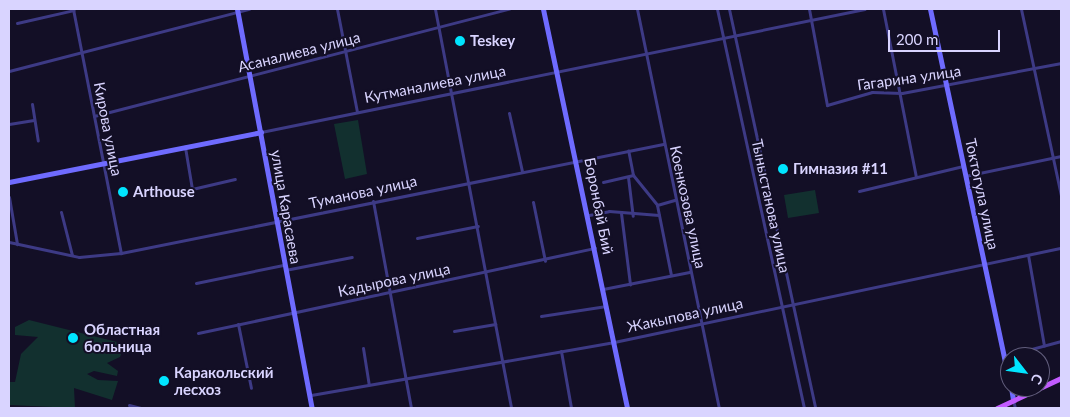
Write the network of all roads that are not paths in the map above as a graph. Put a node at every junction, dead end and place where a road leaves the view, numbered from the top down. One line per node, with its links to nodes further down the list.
1 (74, 9): 17 (street); 21 (street, Кирова улица)
2 (249, 9): 15 (street)
3 (337, 9): 22 (street)
4 (436, 9): 18 (street)
5 (509, 9): 18 (street, Асаналиева улица)
6 (543, 9): 27 (main road, Боронбай Бий)
7 (637, 9): 23 (street, Коенкозова улица)
8 (717, 9): 20 (street, Тыныстанова улица)
9 (729, 9): 19 (street, Тыныстанова улица)
10 (809, 9): 16 (street, Гагарина улица)
11 (865, 9): 16 (street, Кутманалиева улица)
12 (883, 9): 30 (street)
13 (930, 9): 29 (main road, Токтогула улица)
14 (1022, 9): 25 (street)
15 (237, 10): 21 (street); 28 (main road, улица Карасаева)
16 (811, 18): 19 (street, Кутманалиева улица); 30 (street, Гагарина улица)
17 (17, 22)
18 (439, 27): 22 (street, Асаналиева улица); 31 (street)
19 (735, 34): 20 (street, Кутманалиева улица); 92 (street, Тыныстанова улица)
20 (723, 36): 23 (street, Кутманалиева улица); 94 (street, Тыныстанова улица)
21 (81, 51): 26 (street); 35 (street, Кирова улица)
22 (346, 52): 28 (street, Асаналиева улица); 33 (street)
23 (646, 53): 27 (street, Кутманалиева улица); 40 (street, Коенкозова улица)
24 (1061, 63): 25 (street, Гагарина улица)
25 (1032, 69): 29 (street, Гагарина улица); 44 (street)
26 (9, 71)
27 (557, 73): 31 (street, Кутманалиева улица); 45 (main road, Боронбай Бий)
28 (250, 76): 35 (street, Асаналиева улица); 38 (main road, улица Карасаева)
29 (945, 85): 30 (street, Гагарина улица); 47 (main road, Токтогула улица)
30 (902, 93): 52 (street)
31 (452, 94): 33 (street, Кутманалиева улица); 54 (street)
32 (32, 104): 36 (street)
33 (357, 112): 38 (street, Кутманалиева улица)
34 (509, 114): 48 (street)
35 (94, 116): 46 (street, Кирова улица)
36 (34, 120): 37 (street); 39 (street)
37 (9, 124)
38 (261, 132): 41 (main road, Кутманалиева улица); 71 (main road, улица Карасаева)
39 (38, 141)
40 (663, 144): 42 (street, Туманова улица); 62 (street, Коенкозова улица)
41 (185, 147): 46 (main road, Кутманалиева улица); 57 (street)
42 (628, 150): 45 (street, Туманова улица); 49 (street)
43 (1061, 156): 44 (street)
44 (1053, 158): 50 (street); 59 (street)
45 (578, 159): 48 (street, Туманова улица); 68 (main road, Боронбай Бий)
46 (102, 162): 55 (main road, Кутманалиева улица); 78 (street, Кирова улица)
47 (963, 166): 50 (main road, Токтогула улица); 52 (street)
48 (522, 171): 54 (street, Туманова улица)
49 (633, 175): 51 (street); 65 (street)
50 (965, 176): 83 (main road, Токтогула улица)
51 (628, 177): 56 (street); 70 (street)
52 (916, 177): 58 (street)
53 (235, 179): 57 (street)
54 (470, 181): 63 (street, Туманова улица); 72 (street)
55 (9, 182)
56 (603, 182)
57 (192, 190): 61 (street)
58 (859, 192)
59 (1061, 196)
60 (9, 197): 75 (street)
61 (156, 197)
62 (675, 200): 65 (street); 85 (street, Коенкозова улица)
63 (373, 201): 71 (street, Туманова улица); 91 (street)
64 (533, 202): 82 (street)
65 (657, 205): 69 (street)
66 (61, 212): 80 (street)
67 (621, 213): 68 (street); 70 (street); 89 (street)
68 (589, 215): 76 (main road, Боронбай Бий)
69 (659, 215): 70 (street); 87 (street)
70 (633, 216)
71 (277, 221): 78 (street, Туманова улица); 84 (main road, улица Карасаева)
72 (478, 226): 73 (street); 86 (street)
73 (417, 238)
74 (9, 242): 75 (street, Туманова улица)
75 (16, 244): 80 (street, Туманова улица)
76 (595, 248): 82 (street, Кадырова улица); 90 (main road, Боронбай Бий)
77 (1061, 248): 79 (street, Жакыпова улица)
78 (121, 253): 80 (street, Туманова улица)
79 (1028, 255): 83 (street, Жакыпова улица); 104 (street)
80 (72, 256)
81 (352, 257): 84 (street)
82 (545, 261): 86 (street, Кадырова улица)
83 (984, 263): 92 (street, Жакыпова улица); 105 (main road, Токтогула улица)
84 (284, 268): 88 (street); 95 (main road, улица Карасаева)
85 (690, 272): 87 (street); 97 (street, Коенкозова улица)
86 (486, 273): 91 (street, Кадырова улица); 99 (street)
87 (672, 275): 89 (street)
88 (196, 283)
89 (630, 284): 90 (street)
90 (603, 289): 93 (main road, Боронбай Бий)
91 (390, 292): 95 (street, Кадырова улица); 111 (street)
92 (792, 304): 94 (street, Жакыпова улица); 126 (street, Тыныстанова улица)
93 (606, 306): 96 (street); 103 (main road, Боронбай Бий)
94 (780, 307): 97 (street, Жакыпова улица); 125 (street, Тыныстанова улица)
95 (294, 314): 98 (street, Кадырова улица); 114 (main road, улица Карасаева)
96 (541, 316)
97 (700, 322): 103 (street, Жакыпова улица); 124 (street, Коенкозова улица)
98 (238, 324): 101 (street, Кадырова улица); 113 (street)
99 (495, 324): 100 (street); 109 (street)
100 (454, 332)
101 (198, 333)
102 (1061, 341): 104 (street)
103 (614, 342): 108 (street, Жакыпова улица); 123 (main road, Боронбай Бий)
104 (1044, 346): 106 (street)
105 (1003, 347)
106 (1040, 347)
107 (363, 348): 112 (street)
108 (561, 351): 109 (street, Жакыпова улица); 122 (street)
109 (502, 362): 111 (street, Жакыпова улица); 121 (street)
110 (1061, 378): 116 (main road)
111 (406, 380): 112 (street, Жакыпова улица); 120 (street)
112 (370, 385): 114 (street, Жакыпова улица)
113 (251, 388)
114 (311, 395): 119 (main road, улица Карасаева)
115 (1012, 397): 116 (main road, Токтогула улица)
116 (1013, 400): 127 (main road); 128 (street)
117 (129, 405): 118 (street)
118 (141, 408)
119 (312, 408)
120 (410, 408)
121 (511, 408)
122 (572, 408)
123 (627, 408)
124 (719, 408)
125 (804, 408)
126 (815, 408)
127 (997, 408)
128 (1015, 408)

